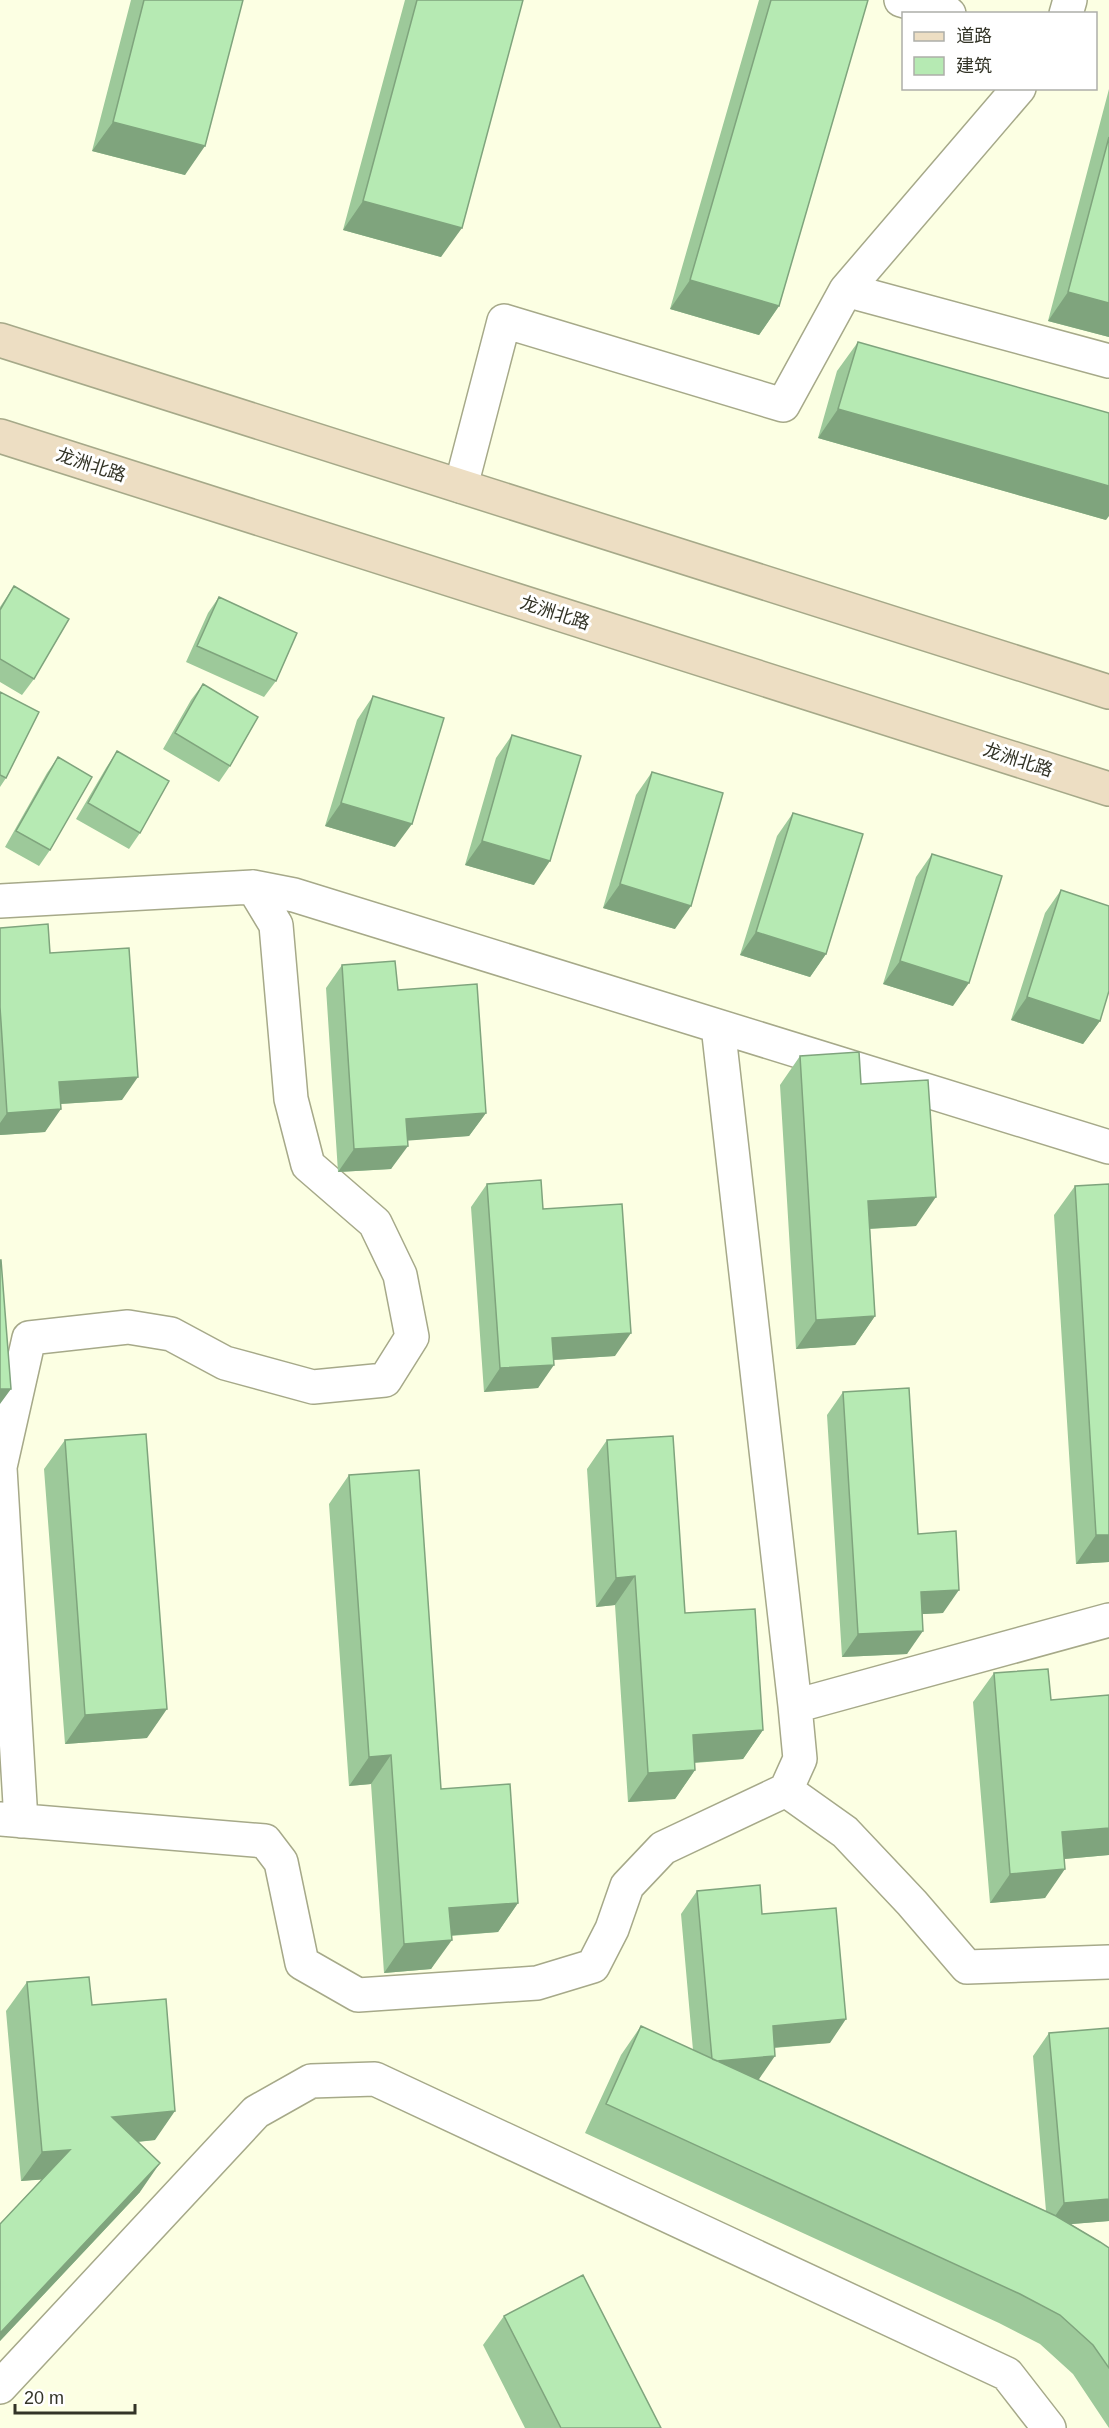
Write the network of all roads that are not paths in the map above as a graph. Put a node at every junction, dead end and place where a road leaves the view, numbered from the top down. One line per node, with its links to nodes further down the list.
1 (901, 0): 2 (street)
2 (942, 12)
3 (1017, 90): 4 (street)
4 (846, 290): 6 (street); 8 (street)
5 (0, 340): 8 (main road)
6 (1109, 361)
7 (0, 436): 10 (main road, 龙洲北路)
8 (461, 486): 9 (main road)
9 (1109, 692)
10 (1109, 789)
11 (253, 887): 12 (street); 13 (street); 15 (street)
12 (0, 901)
13 (718, 1026): 14 (street); 17 (street)
14 (1109, 1147)
15 (0, 1468): 19 (street)
16 (1109, 1620): 17 (street)
17 (795, 1706): 18 (street)
18 (786, 1790): 19 (street); 20 (street)
19 (11, 1820)
20 (1109, 1962)
21 (0, 2388): 22 (street)
22 (1049, 2428)

